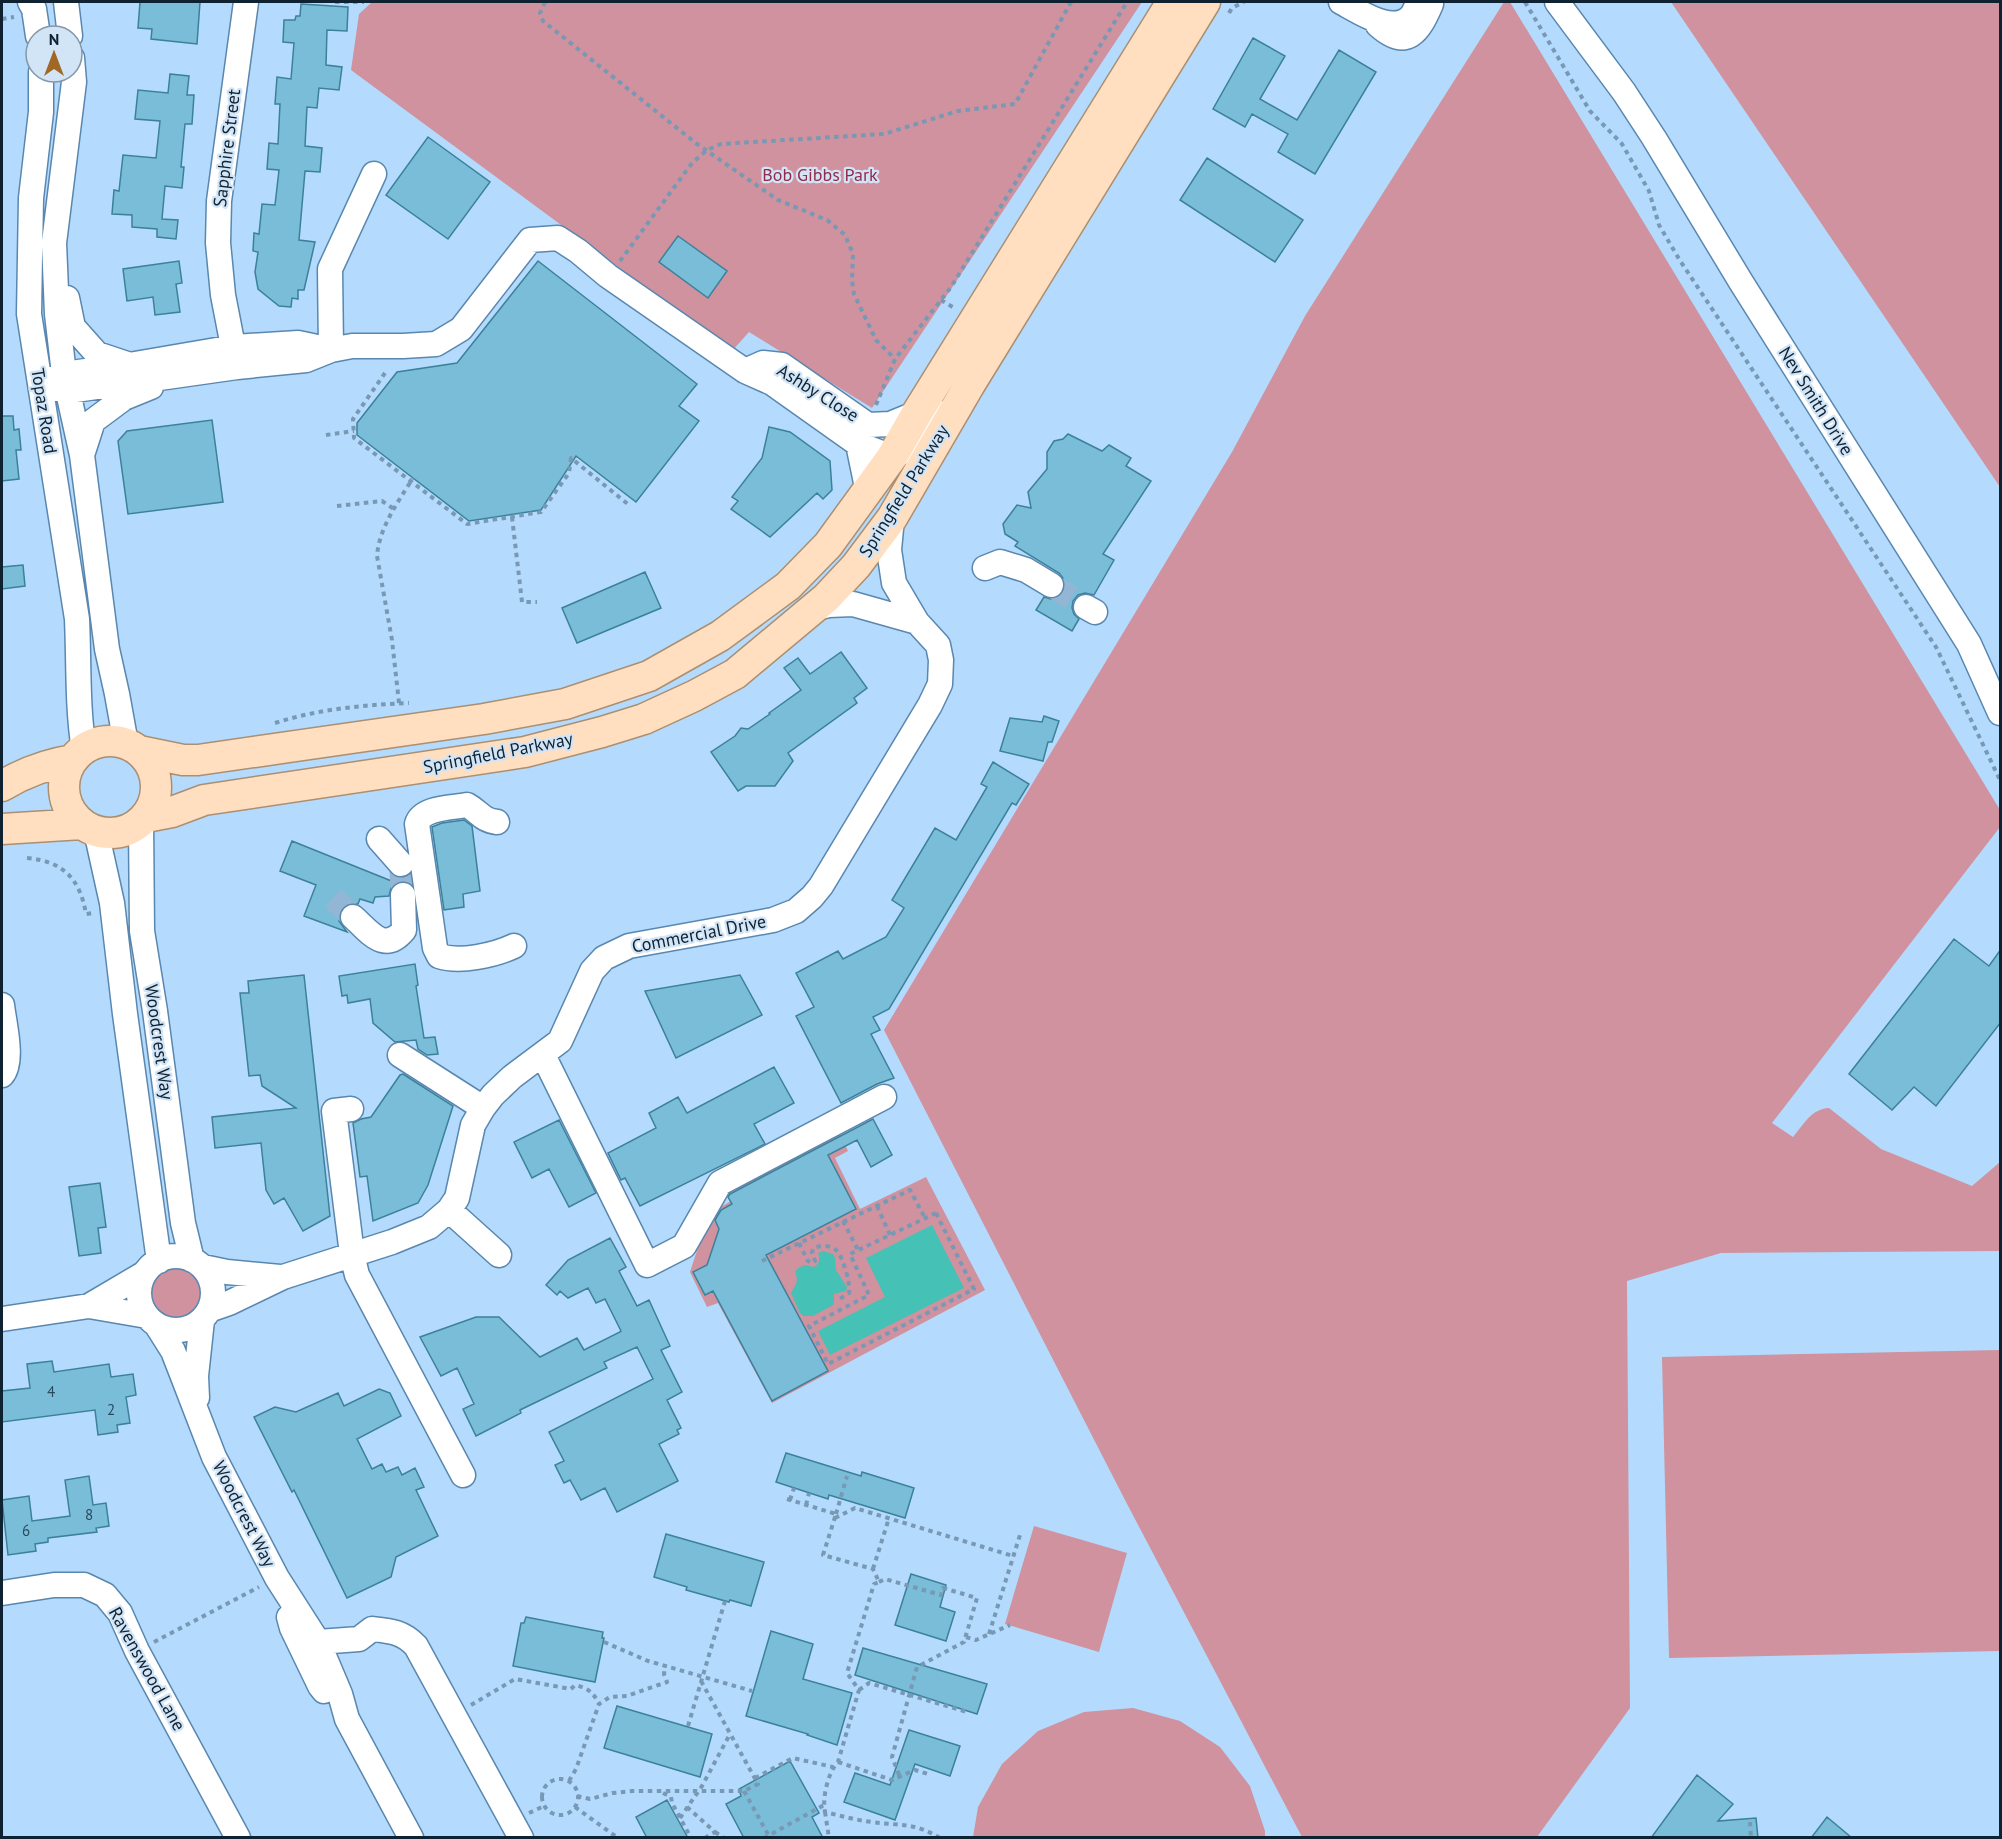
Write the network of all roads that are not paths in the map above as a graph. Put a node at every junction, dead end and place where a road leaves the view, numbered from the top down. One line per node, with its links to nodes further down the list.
1 (30, 2): 12 (street)
2 (66, 2): 13 (street)
3 (246, 2): 19 (street, Sapphire Street)
4 (1172, 2): 28 (main road, Springfield Parkway)
5 (1205, 2): 22 (main road, Springfield Parkway)
6 (1341, 2): 11 (street)
7 (1419, 2): 11 (street)
8 (1432, 2): 11 (street)
9 (1557, 2): 16 (street, Nev Smith Drive)
10 (1575, 2): 16 (street, Nev Smith Drive)
11 (1371, 19)
12 (36, 24)
13 (69, 24)
14 (41, 84): 27 (street, Topaz Road)
15 (74, 84): 18 (street, Topaz Road)
16 (1624, 92): 38 (street, Nev Smith Drive)
17 (374, 174): 20 (street)
18 (54, 243): 24 (street, Topaz Road); 26 (street, Topaz Road)
19 (223, 295): 21 (street, Sapphire Street); 23 (street, Sapphire Street)
20 (332, 350): 23 (street); 29 (street, Ashby Close)
21 (190, 355): 23 (street); 24 (street)
22 (988, 356): 31 (street); 33 (main road, Springfield Parkway)
23 (235, 357): 25 (street)
24 (129, 365): 26 (street)
25 (178, 376): 26 (street); 30 (street)
26 (66, 383): 27 (street); 30 (street, Topaz Road)
27 (40, 384): 40 (street, Topaz Road)
28 (917, 412): 29 (street, Ashby Close); 31 (main road, Springfield Parkway)
29 (863, 435): 31 (street, Ashby Close); 32 (street, Ashby Close)
30 (82, 455): 39 (street, Topaz Road)
31 (892, 457): 32 (main road, Springfield Parkway)
32 (868, 492): 39 (main road, Springfield Parkway)
33 (892, 518): 36 (main road, Springfield Parkway); 37 (street, Commercial Drive)
34 (985, 568): 35 (street)
35 (1051, 585)
36 (814, 608): 37 (street); 42 (main road, Springfield Parkway)
37 (917, 622): 53 (street, Commercial Drive)
38 (2001, 713)
39 (132, 747): 40 (main road); 42 (main road)
40 (79, 755): 41 (main road); 44 (main road)
41 (2, 786)
42 (143, 820): 44 (main road); 61 (street, Woodcrest Way)
43 (497, 822): 50 (street)
44 (89, 827): 45 (main road); 62 (street, Woodcrest Way)
45 (2, 829)
46 (379, 839): 47 (street)
47 (401, 864)
48 (404, 895): 49 (street)
49 (353, 917)
50 (514, 946)
51 (2, 1005): 54 (street)
52 (400, 1055): 56 (street)
53 (543, 1055): 55 (street); 56 (street, Commercial Drive)
54 (2, 1075)
55 (884, 1097)
56 (483, 1108): 58 (street, Commercial Drive)
57 (351, 1109): 59 (street)
58 (448, 1210): 59 (street, Commercial Drive); 60 (street)
59 (352, 1254): 63 (street, Commercial Drive); 69 (street)
60 (499, 1255)
61 (197, 1264): 62 (street); 63 (street, Commercial Drive); 65 (street)
62 (152, 1267): 64 (street); 67 (street)
63 (283, 1277): 65 (street, Commercial Drive)
64 (89, 1306): 66 (street); 67 (street)
65 (206, 1315): 67 (street); 68 (street, Woodcrest Way)
66 (2, 1319)
67 (151, 1320): 68 (street, Woodcrest Way)
68 (198, 1417): 70 (street, Woodcrest Way)
69 (463, 1475)
70 (277, 1578): 72 (street, Woodcrest Way); 73 (street, Woodcrest Way)
71 (2, 1593): 74 (street, Ravenswood Lane)
72 (318, 1642): 73 (street, Woodcrest Way); 76 (street)
73 (347, 1719): 75 (street, Woodcrest Way)
74 (238, 1838)
75 (411, 1838)
76 (521, 1838)

